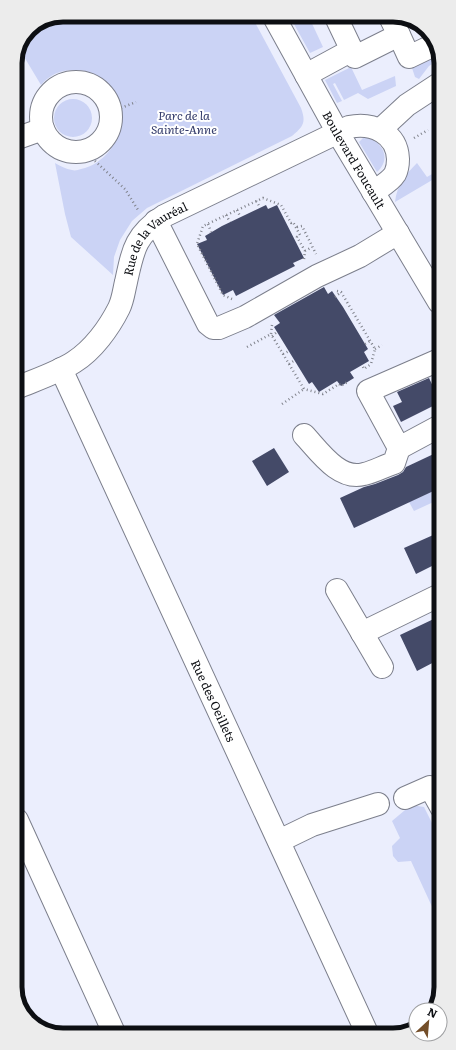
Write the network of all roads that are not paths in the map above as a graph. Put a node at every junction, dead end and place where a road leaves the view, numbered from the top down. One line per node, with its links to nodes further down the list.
1 (277, 22): 6 (street, Boulevard Foucault)
2 (338, 22): 5 (street)
3 (400, 28): 4 (street); 5 (street)
4 (431, 47)
5 (352, 50): 6 (street)
6 (306, 75): 10 (street, Boulevard Foucault)
7 (434, 87): 9 (street)
8 (43, 129): 11 (street)
9 (380, 130): 10 (street, Rue de la Vauréal); 12 (street)
10 (338, 133): 12 (street, Boulevard Foucault); 13 (street, Rue de la Vauréal)
11 (22, 136)
12 (373, 192): 14 (street, Boulevard Foucault)
13 (148, 217): 14 (street); 17 (street, Rue de la Vauréal)
14 (398, 233): 15 (street, Boulevard Foucault)
15 (434, 294)
16 (434, 362): 21 (street)
17 (61, 369): 18 (street, Rue de la Vauréal); 30 (street, Rue des Oeillets)
18 (22, 385)
19 (434, 429): 21 (street)
20 (304, 435): 21 (street)
21 (399, 448)
22 (337, 590): 24 (street)
23 (434, 597): 24 (street)
24 (362, 633): 25 (street)
25 (382, 667)
26 (434, 785): 27 (street)
27 (405, 798)
28 (378, 804): 30 (street)
29 (22, 831): 31 (street)
30 (279, 841): 32 (street, Rue des Oeillets)
31 (112, 1028)
32 (365, 1028)

